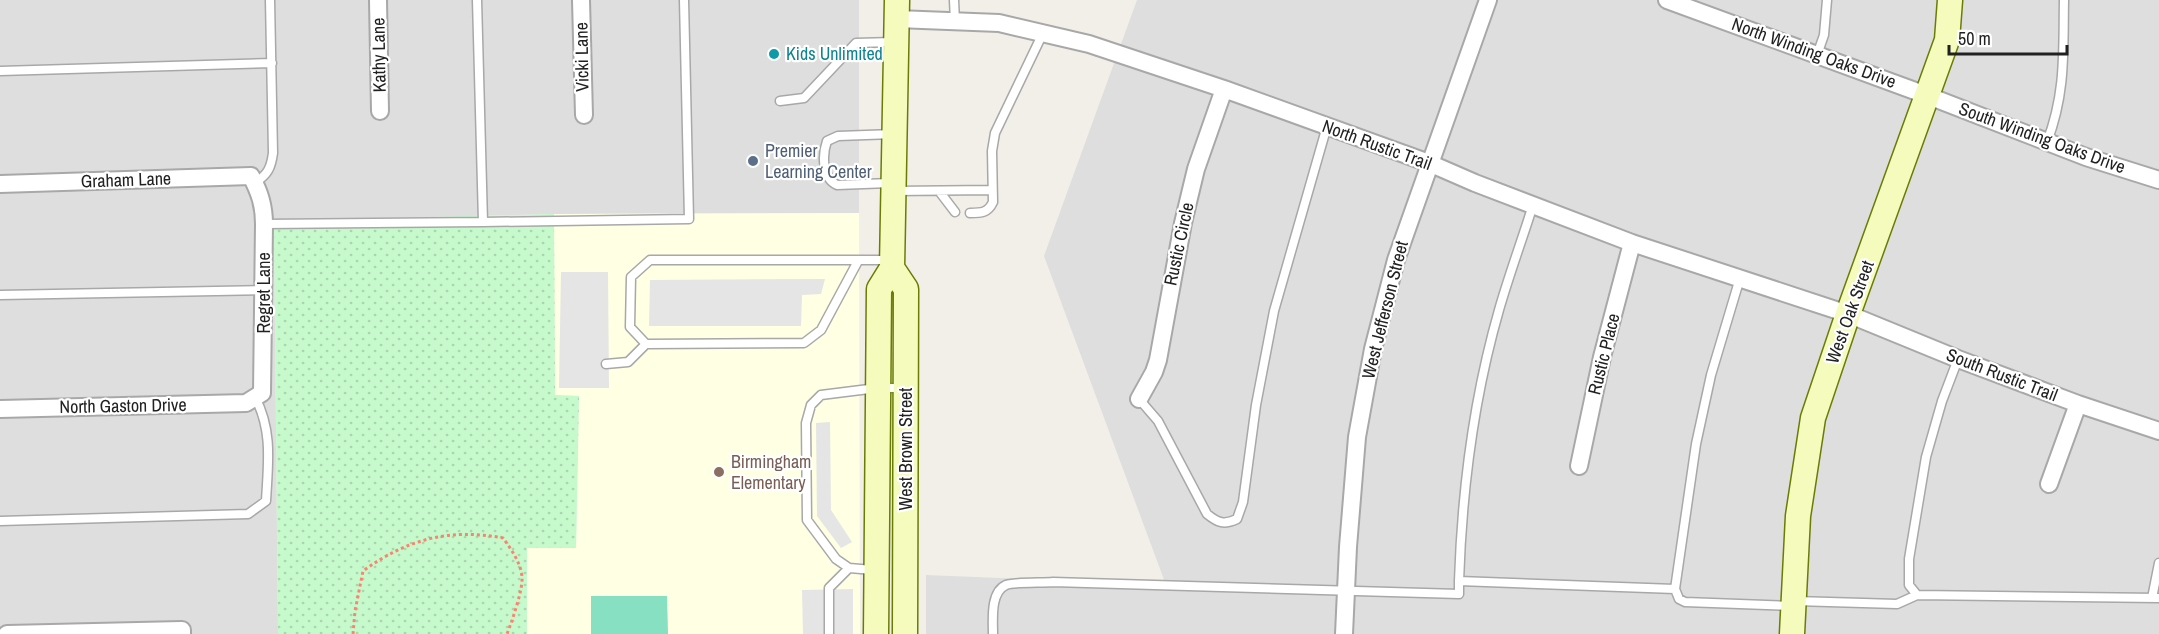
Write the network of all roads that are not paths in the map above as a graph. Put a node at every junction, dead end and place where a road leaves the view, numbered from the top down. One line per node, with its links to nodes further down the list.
1 (270, 0): 17 (lane)
2 (378, 0): 22 (street, Kathy Lane)
3 (477, 0): 37 (lane)
4 (581, 0): 23 (street, Vicki Lane)
5 (684, 0): 37 (lane)
6 (954, 0): 14 (lane)
7 (1488, 0): 27 (street, West Jefferson Street)
8 (1667, 0): 12 (street, North Winding Oaks Drive)
9 (1827, 0): 16 (lane)
10 (1950, 0): 20 (main road, West Oak Street)
11 (2064, 0): 26 (lane)
12 (1704, 6): 16 (street, North Winding Oaks Drive)
13 (896, 20): 14 (street, North Rustic Trail); 21 (lane); 25 (main road, West Brown Street)
14 (954, 22): 15 (street, North Rustic Trail)
15 (1042, 33): 19 (street, North Rustic Trail); 32 (lane)
16 (1817, 54): 20 (street, North Winding Oaks Drive)
17 (272, 63): 18 (lane); 29 (lane)
18 (0, 70)
19 (1224, 89): 24 (street, North Rustic Trail); 51 (street, Rustic Circle)
20 (1926, 95): 26 (street, South Winding Oaks Drive); 45 (main road, West Oak Street)
21 (780, 101)
22 (380, 111)
23 (584, 114)
24 (1327, 126): 27 (street, North Rustic Trail); 51 (lane)
25 (895, 134): 31 (main road, West Brown Street); 31 (lane)
26 (2047, 142): 28 (street, South Winding Oaks Drive)
27 (1428, 163): 34 (street, North Rustic Trail); 64 (street, West Jefferson Street)
28 (2158, 177)
29 (253, 180): 30 (street, Graham Lane); 38 (street, Regret Lane)
30 (0, 183)
31 (894, 187): 33 (lane); 41 (main road, West Brown Street)
32 (992, 190): 33 (lane); 36 (lane)
33 (939, 191): 35 (lane)
34 (1533, 206): 39 (street, North Rustic Trail); 62 (lane)
35 (955, 212)
36 (970, 213)
37 (483, 222): 38 (lane)
38 (264, 224): 43 (street, Regret Lane)
39 (1632, 243): 42 (street, North Rustic Trail); 56 (street, Rustic Place)
40 (858, 261): 41 (lane); 46 (lane); 46 (lane)
41 (892, 264): 49 (main road, West Brown Street); 50 (main road, West Brown Street)
42 (1740, 278): 45 (street, North Rustic Trail); 63 (lane)
43 (264, 290): 44 (lane); 52 (street, Regret Lane)
44 (0, 295)
45 (1848, 314): 47 (street, South Rustic Trail); 67 (main road, West Oak Street)
46 (646, 344): 48 (lane)
47 (1958, 359): 53 (street, South Rustic Trail); 65 (lane)
48 (606, 364)
49 (877, 388): 50 (lane); 60 (lane); 61 (main road, West Brown Street)
50 (906, 388): 72 (main road, West Brown Street)
51 (1139, 399)
52 (251, 400): 54 (street, North Gaston Drive); 58 (lane)
53 (2078, 404): 55 (street, South Rustic Trail); 57 (street)
54 (0, 409)
55 (2159, 430)
56 (1578, 466)
57 (2049, 484)
58 (0, 521)
59 (2159, 563): 66 (lane)
60 (849, 568): 61 (lane); 70 (lane)
61 (877, 571): 71 (main road, West Brown Street)
62 (1460, 580): 63 (lane); 64 (lane)
63 (1675, 589): 67 (lane)
64 (1346, 591): 73 (lane); 74 (street, West Jefferson Street)
65 (1917, 595): 66 (lane); 67 (lane)
66 (2156, 598)
67 (1792, 604): 75 (main road, West Oak Street)
68 (182, 632): 69 (street)
69 (7, 634)
70 (829, 634)
71 (876, 634)
72 (905, 634)
73 (993, 634)
74 (1344, 634)
75 (1791, 634)

